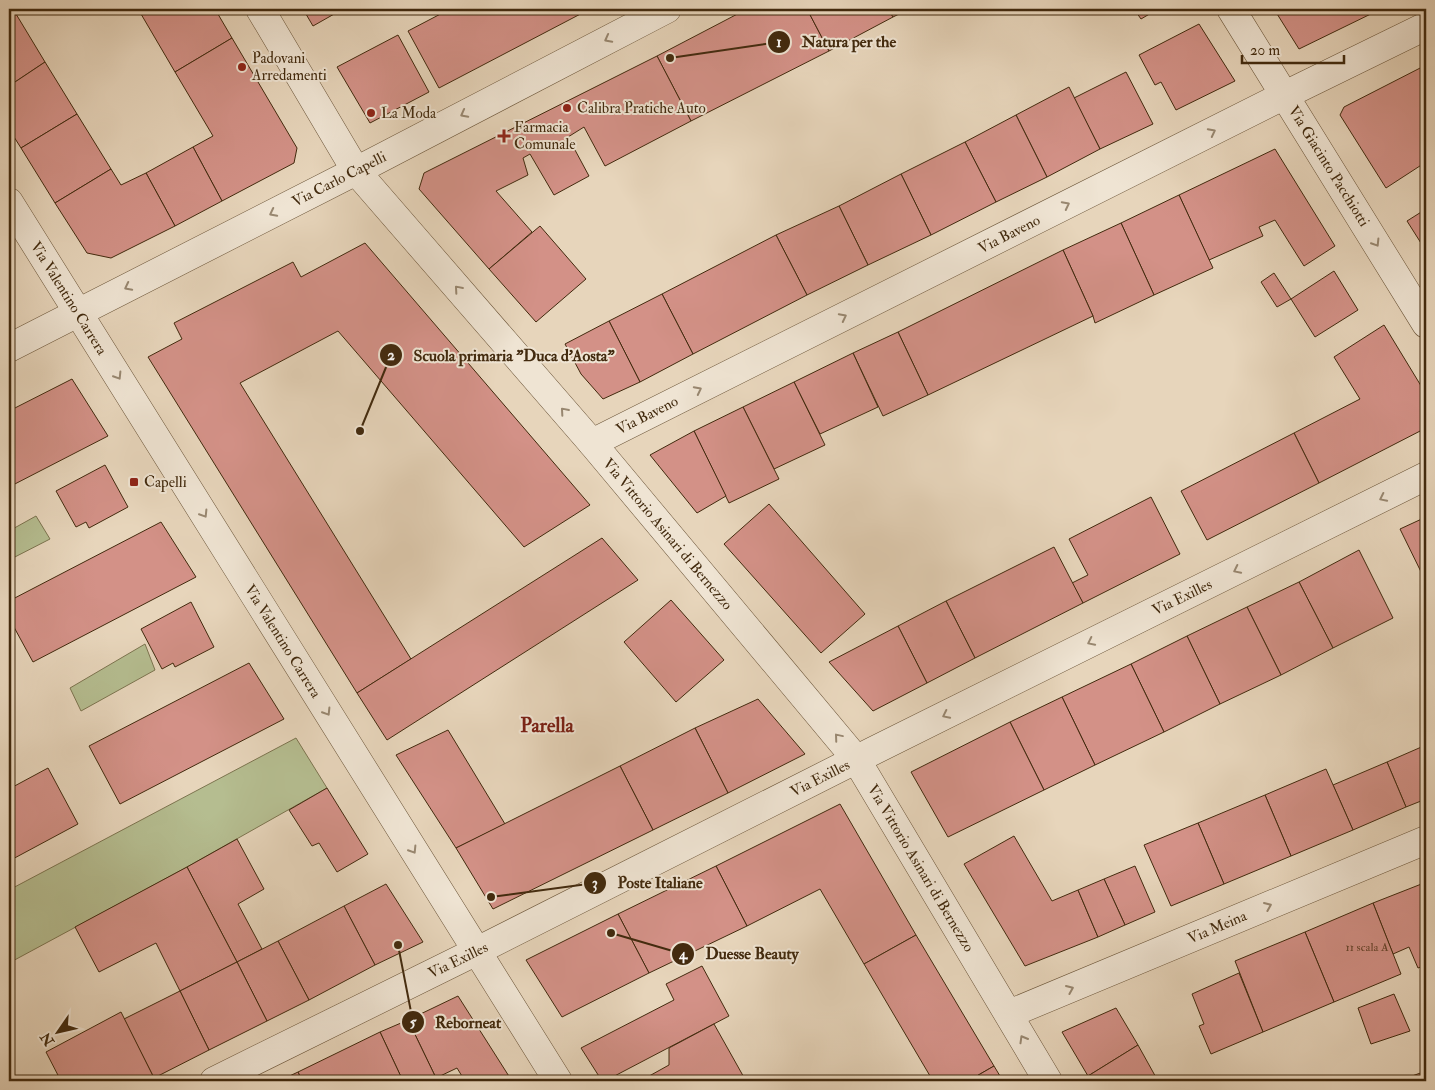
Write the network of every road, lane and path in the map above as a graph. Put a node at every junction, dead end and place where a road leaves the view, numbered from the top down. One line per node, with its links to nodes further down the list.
1 (260, 9): 7 (street, Via Vittorio Asinari di Bernezzo)
2 (667, 9): 4 (street, Via Carlo Capelli)
3 (1230, 9): 6 (street, Via Giacinto Pacchiotti)
4 (628, 18): 7 (street, Via Carlo Capelli, one-way to 7)
5 (1426, 26): 6 (street, Via Baveno)
6 (1285, 95): 10 (street, Via Giacinto Pacchiotti, one-way to 10); 12 (street, Via Baveno, one-way to 6)
7 (356, 171): 9 (street, Via Carlo Capelli, one-way to 9); 12 (street, Via Vittorio Asinari di Bernezzo, one-way to 7)
8 (9, 202): 9 (street, Via Valentino Carrera)
9 (78, 312): 11 (street, Via Carlo Capelli); 16 (street, Via Valentino Carrera, one-way to 16)
10 (1426, 324)
11 (9, 348)
12 (592, 443): 14 (street, Via Vittorio Asinari di Bernezzo, one-way to 12)
13 (1426, 476): 14 (street, Via Exilles, one-way to 14)
14 (856, 759): 16 (street, Via Exilles); 17 (street, Via Vittorio Asinari di Bernezzo)
15 (1426, 840): 17 (street, Via Meina, one-way to 15)
16 (476, 952): 18 (street, Via Exilles); 19 (street, Via Valentino Carrera)
17 (1009, 1014): 20 (street, Via Vittorio Asinari di Bernezzo, one-way to 17)
18 (214, 1081)
19 (558, 1081)
20 (1048, 1081)

